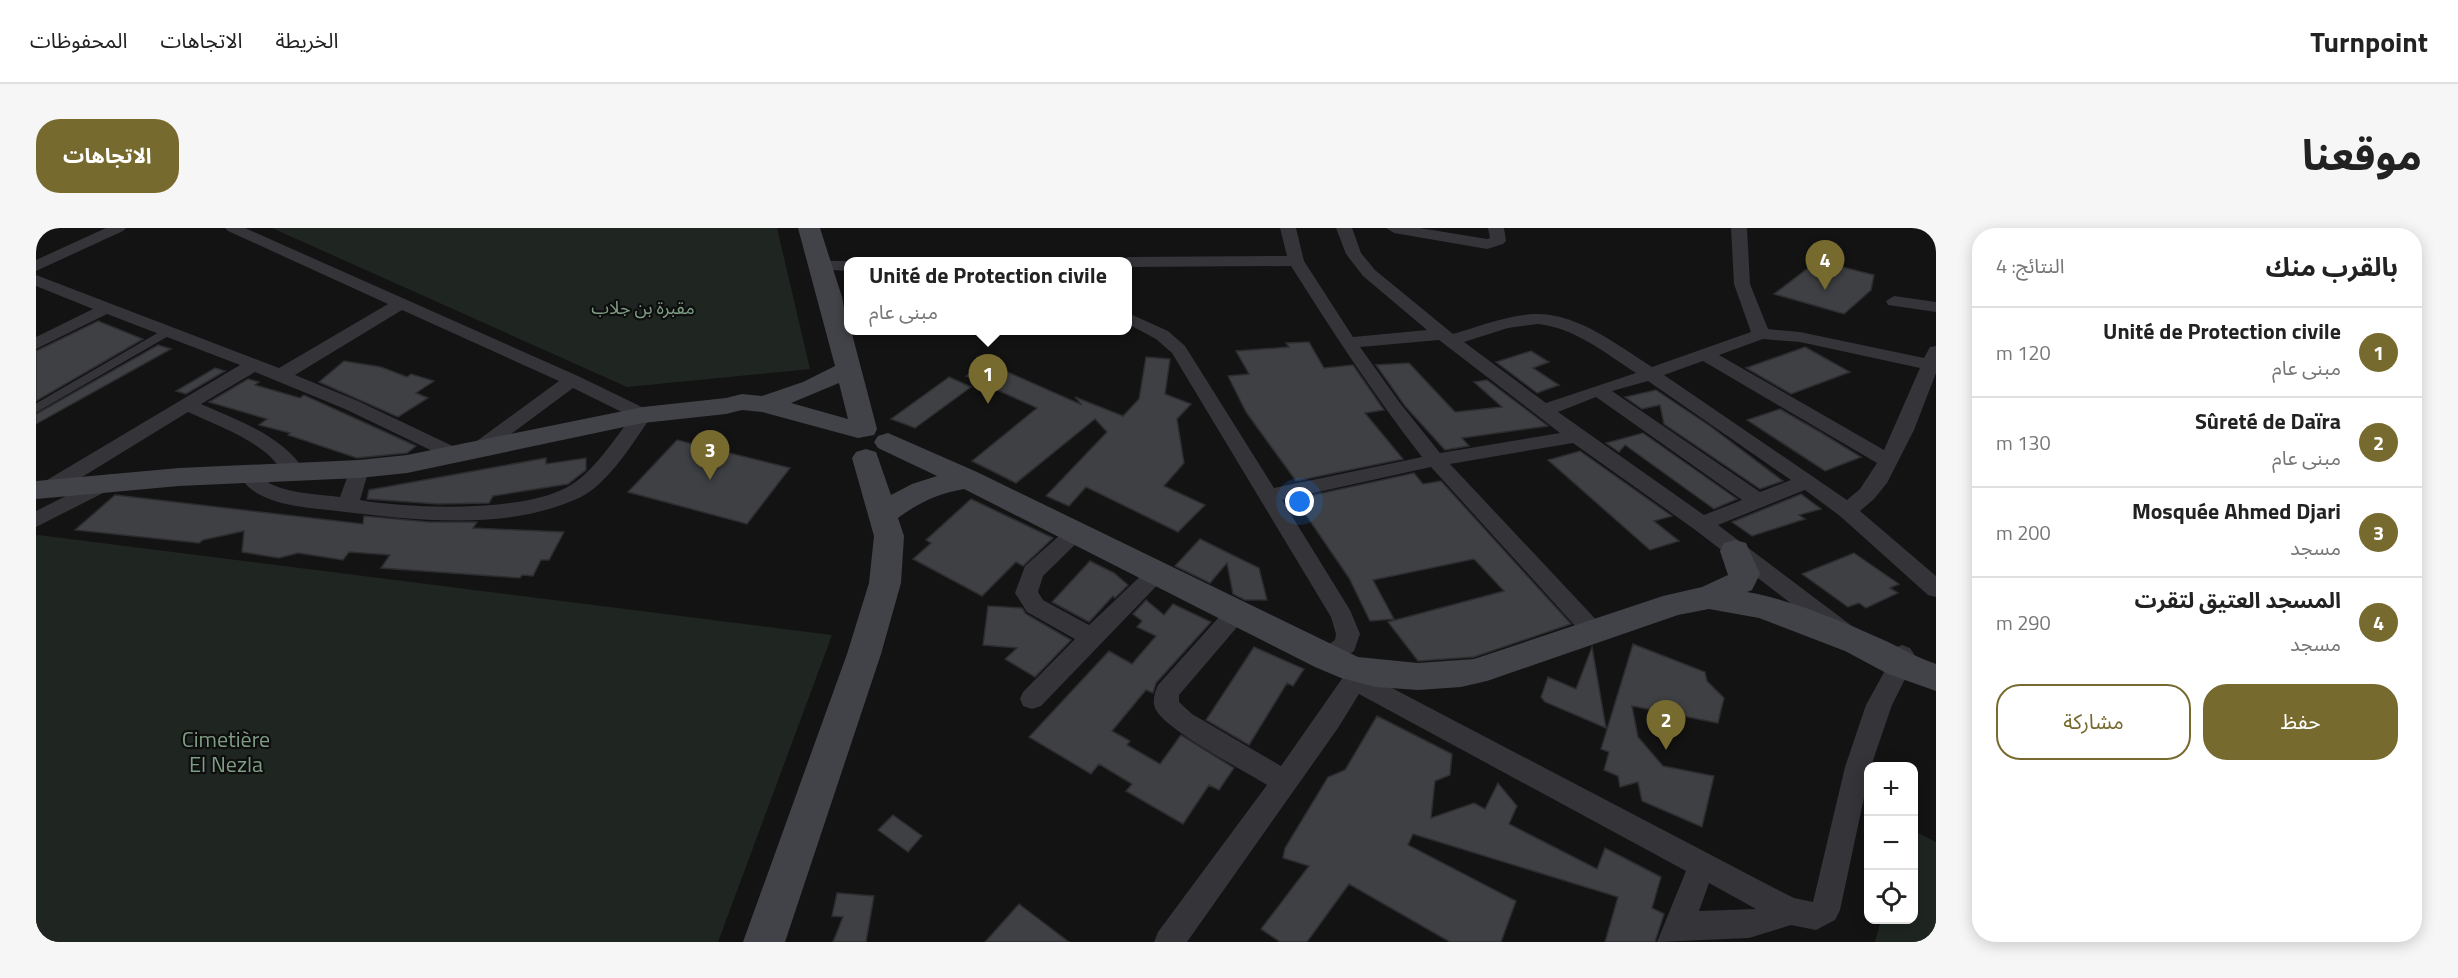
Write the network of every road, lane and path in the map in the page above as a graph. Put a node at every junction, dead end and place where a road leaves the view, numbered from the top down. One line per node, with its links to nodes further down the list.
1 (118, 228): 11 (street)
2 (233, 228): 16 (street)
3 (809, 228): 12 (main road)
4 (1288, 228): 9 (street)
5 (1344, 228): 22 (street)
6 (1394, 228): 7 (street)
7 (1496, 228)
8 (1739, 228): 21 (street)
9 (1296, 261): 10 (street); 24 (street)
10 (1132, 262)
11 (36, 266)
12 (821, 266): 13 (street); 28 (main road)
13 (844, 266)
14 (36, 280): 18 (street)
15 (1894, 301): 17 (street)
16 (401, 303): 30 (street); 31 (street)
17 (1936, 307)
18 (105, 309): 20 (street); 23 (street)
19 (1132, 320): 51 (street)
20 (169, 331): 27 (street); 36 (lane)
21 (1761, 334): 25 (street); 26 (street)
22 (1448, 337): 24 (street); 29 (street); 37 (street)
23 (36, 344)
24 (1348, 344): 42 (street)
25 (1704, 354): 29 (street); 43 (street)
26 (1933, 358): 43 (street)
27 (254, 365): 30 (street); 34 (street)
28 (849, 369): 33 (main road); 40 (main road)
29 (1650, 374): 32 (street); 48 (street)
30 (281, 375): 41 (street)
31 (572, 380): 38 (street); 41 (street)
32 (1598, 390): 37 (street); 52 (street)
33 (764, 404): 35 (main road); 40 (main road)
34 (187, 405): 45 (street); 50 (street)
35 (726, 406): 38 (main road); 40 (main road)
36 (36, 408)
37 (1546, 411): 39 (street)
38 (643, 415): 41 (main road); 53 (street)
39 (1577, 436): 42 (street); 57 (street)
40 (864, 442): 47 (main road); 55 (main road)
41 (466, 452): 44 (main road)
42 (1435, 460): 51 (street); 64 (street)
43 (1888, 461): 54 (street)
44 (359, 469): 45 (main road); 53 (street)
45 (295, 471): 46 (main road)
46 (249, 474): 49 (main road); 53 (street)
47 (967, 479): 55 (main road); 58 (main road)
48 (1807, 481): 52 (street); 54 (street)
49 (110, 482): 50 (main road); 56 (street)
50 (43, 489)
51 (1269, 496): 67 (street)
52 (1760, 501): 57 (street)
53 (348, 506)
54 (1847, 511): 61 (street)
55 (883, 515): 76 (main road)
56 (36, 520)
57 (1702, 524): 59 (street)
58 (1076, 533): 60 (main road); 65 (street)
59 (1735, 551): 62 (main road); 66 (street)
60 (1157, 574): 63 (main road); 65 (street)
61 (1936, 589)
62 (1709, 597): 64 (main road); 66 (main road)
63 (1236, 613): 67 (main road); 72 (street)
64 (1594, 632): 69 (main road)
65 (1091, 637): 71 (street)
66 (1885, 653): 68 (main road); 70 (main road); 74 (street)
67 (1327, 658): 69 (main road)
68 (1936, 660)
69 (1358, 675): 72 (street); 73 (street)
70 (1936, 678)
71 (1032, 699)
72 (1285, 782): 77 (street)
73 (1702, 866): 74 (street); 75 (street)
74 (1790, 911): 75 (street)
75 (1675, 934)
76 (764, 942)
77 (1169, 942)

